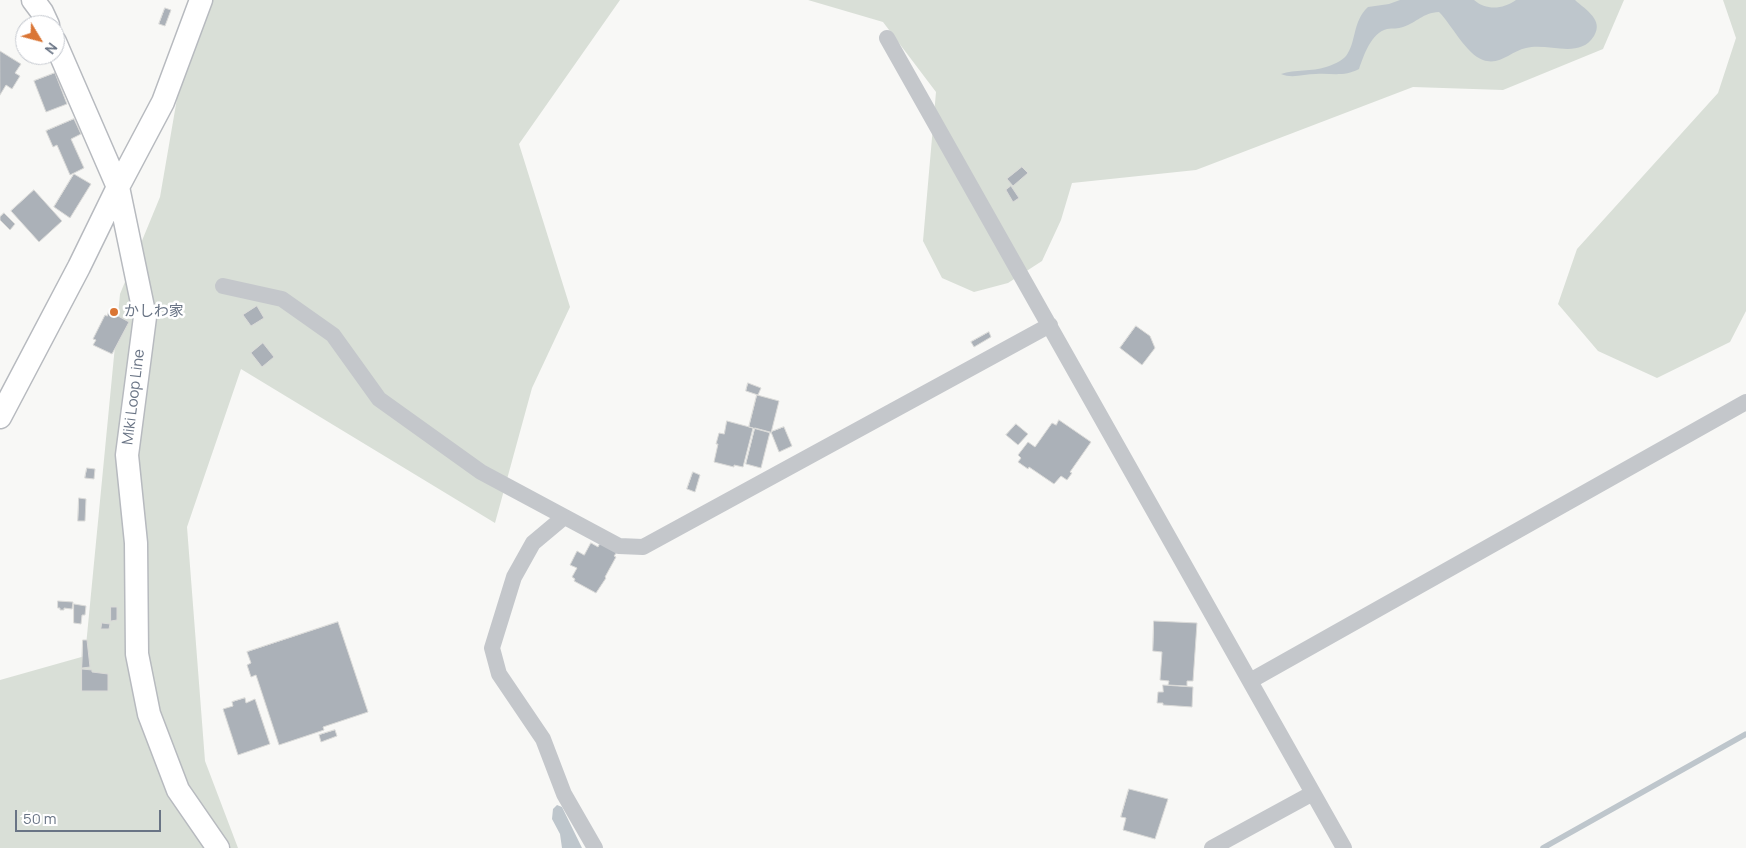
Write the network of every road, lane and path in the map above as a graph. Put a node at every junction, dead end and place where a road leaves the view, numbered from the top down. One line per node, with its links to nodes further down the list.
1 (33, 0): 3 (main road)
2 (201, 0): 6 (main road)
3 (43, 15)
4 (887, 38): 8 (street)
5 (65, 65): 6 (main road, Miki Loop Line)
6 (118, 187): 10 (main road); 14 (main road, Miki Loop Line)
7 (223, 286): 11 (street)
8 (1050, 325): 11 (street); 12 (street)
9 (1746, 402): 12 (street)
10 (0, 417)
11 (564, 517): 15 (street)
12 (1250, 681): 13 (street)
13 (1313, 793): 16 (street); 17 (street)
14 (218, 848)
15 (595, 848)
16 (1212, 848)
17 (1344, 848)

